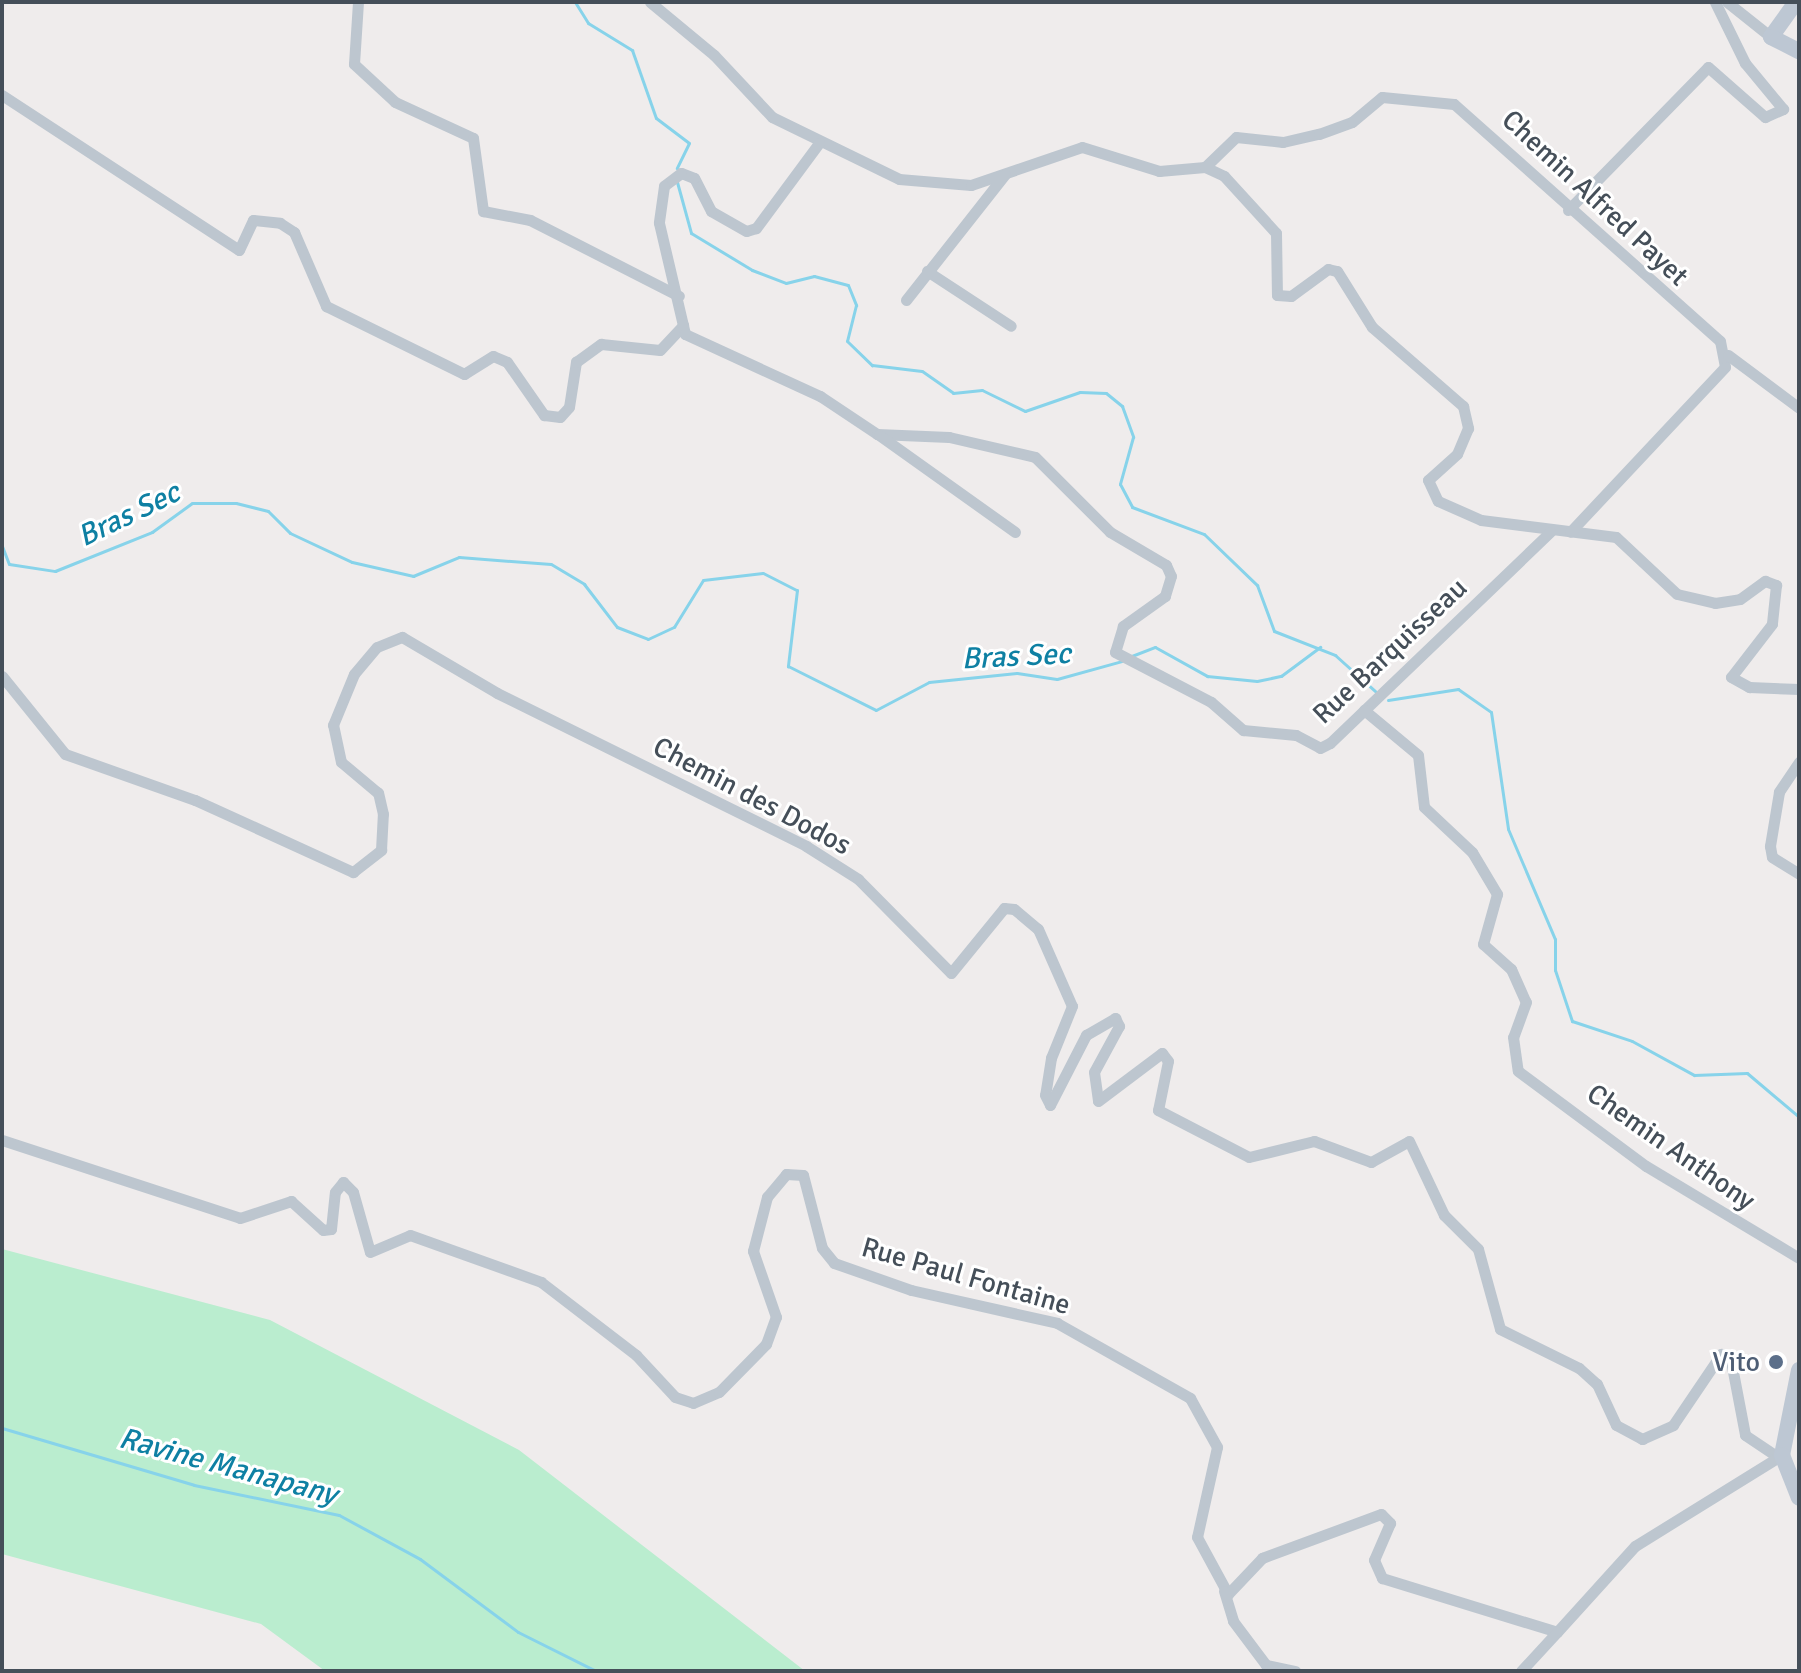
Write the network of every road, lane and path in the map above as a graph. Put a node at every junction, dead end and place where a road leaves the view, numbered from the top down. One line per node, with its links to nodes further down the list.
1 (358, 2): 14 (street)
2 (650, 2): 9 (street)
3 (1715, 2): 12 (street)
4 (1727, 2): 6 (street)
5 (1796, 2): 6 (main road)
6 (1771, 37): 7 (main road)
7 (1799, 51)
8 (2, 95): 16 (street)
9 (819, 143): 11 (street); 14 (street)
10 (1205, 167): 11 (street); 12 (street, Chemin Alfred Payet); 22 (street)
11 (1008, 171): 13 (street)
12 (1568, 210): 18 (street, Chemin Alfred Payet)
13 (927, 271): 15 (street); 17 (street)
14 (679, 296): 16 (street)
15 (906, 300)
16 (683, 325): 20 (street)
17 (1011, 326)
18 (1728, 355): 19 (street, Chemin Alfred Payet); 23 (street)
19 (1799, 408)
20 (877, 434): 21 (street); 26 (street, Rue Barquisseau)
21 (1015, 532)
22 (1550, 532): 23 (street); 26 (street, Rue Barquisseau)
23 (1570, 532): 25 (street)
24 (2, 676): 32 (street, Chemin des Dodos)
25 (1799, 689)
26 (1364, 710): 30 (street, Chemin Anthony)
27 (1799, 762): 28 (street)
28 (1799, 874)
29 (2, 1140): 34 (street, Rue Paul Fontaine)
30 (1799, 1258)
31 (1799, 1370): 32 (main road)
32 (1781, 1457): 33 (main road); 35 (street)
33 (1799, 1498)
34 (1224, 1591): 35 (street); 36 (street)
35 (1557, 1632): 37 (street)
36 (1295, 1671)
37 (1521, 1671)

